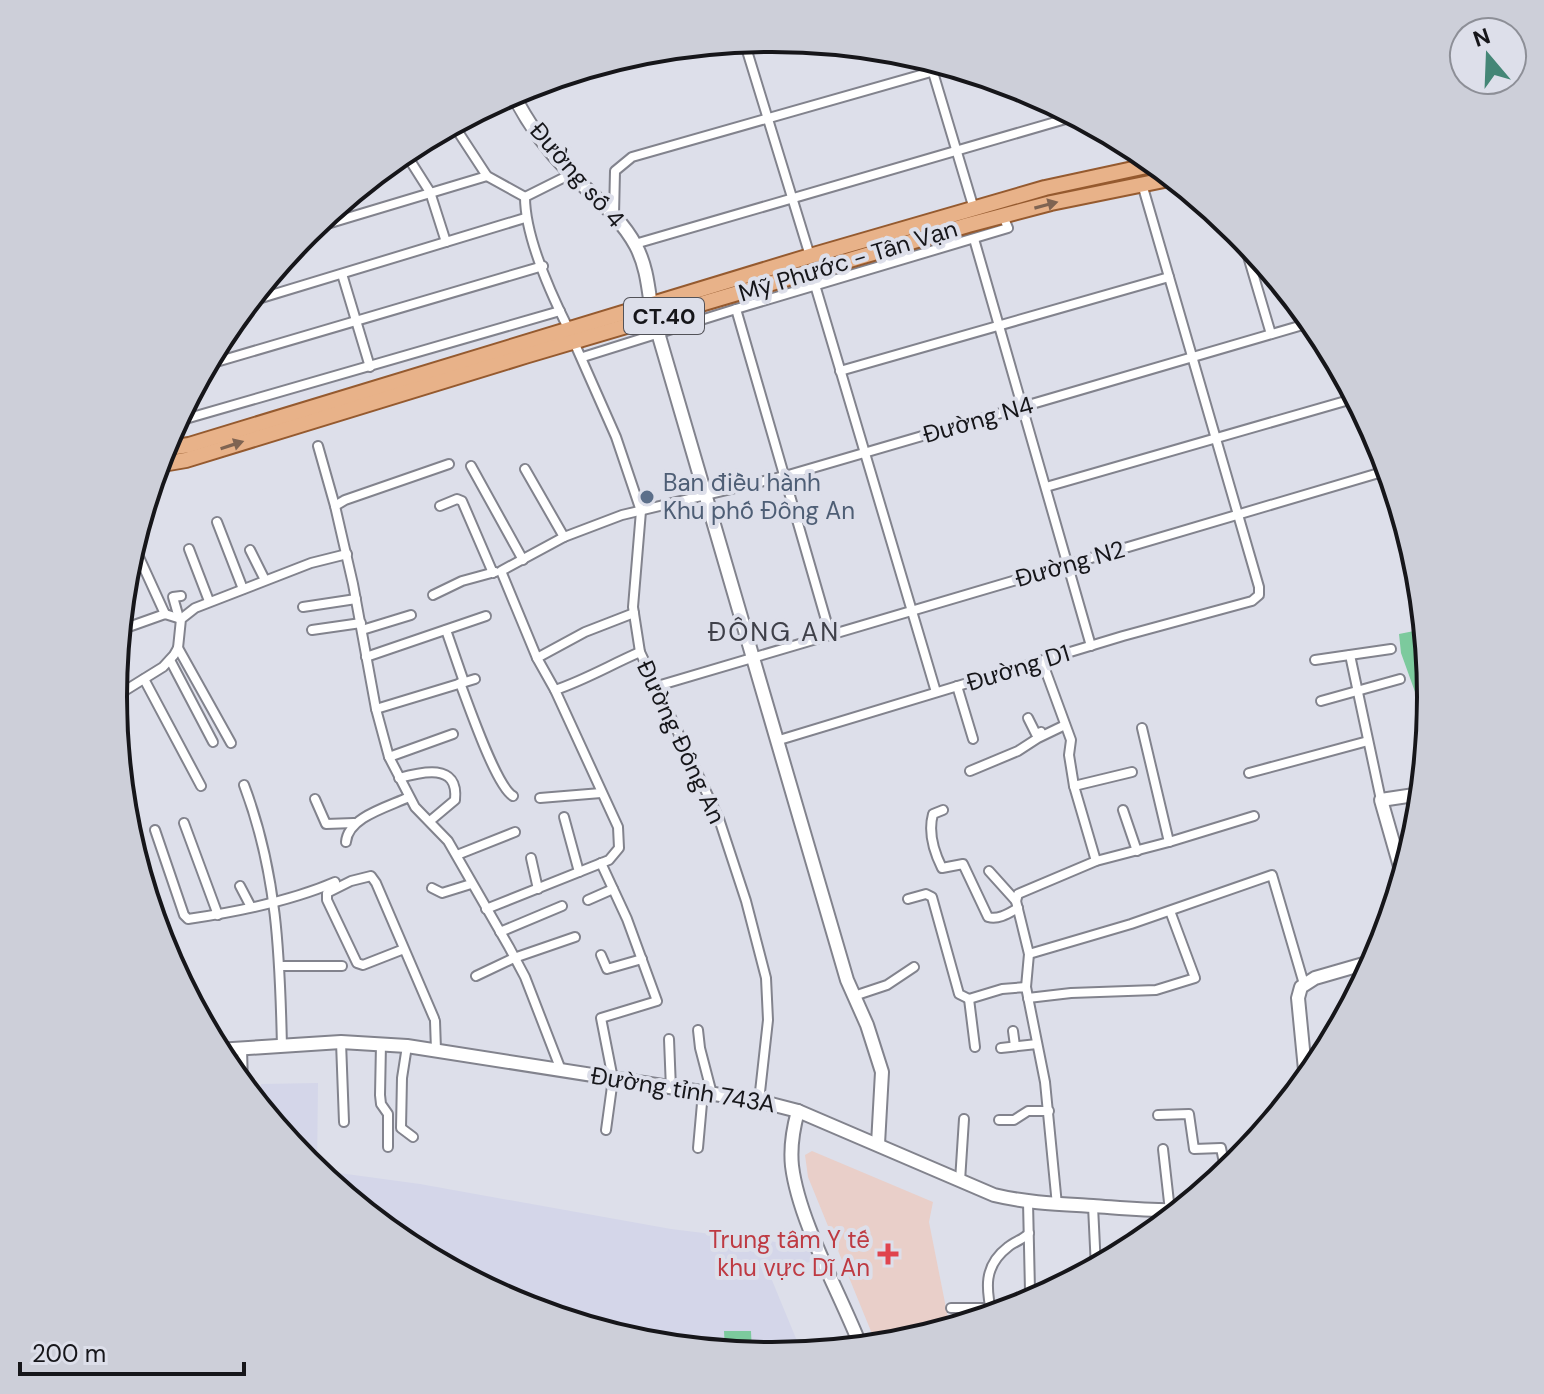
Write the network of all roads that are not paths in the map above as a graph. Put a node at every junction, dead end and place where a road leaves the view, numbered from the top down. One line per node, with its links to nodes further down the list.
1 (748, 53): 5 (street)
2 (932, 72): 5 (street)
3 (933, 72): 8 (street)
4 (519, 104): 11 (street, Đường số 4)
5 (768, 118): 17 (street); 19 (street)
6 (1060, 121): 8 (street)
7 (459, 133): 12 (street)
8 (956, 151): 17 (street); 18 (street)
9 (411, 163): 15 (street)
10 (1137, 167): 18 (main road, Mỹ Phước - Tân Vạn / CT.40)
11 (571, 174): 16 (street); 19 (street, Đường số 4)
12 (487, 176): 15 (street); 16 (street)
13 (1159, 181): 14 (main road, Mỹ Phước - Tân Vạn / CT.40)
14 (1142, 184): 20 (main road, Mỹ Phước - Tân Vạn / CT.40, one-way to 14); 30 (street)
15 (430, 192): 22 (street); 24 (street)
16 (525, 197): 21 (street)
17 (794, 198): 25 (street); 26 (street)
18 (974, 209): 26 (main road, Mỹ Phước - Tân Vạn / CT.40)
19 (614, 215): 25 (street, Đường số 4)
20 (1003, 216): 23 (street); 35 (main road, Mỹ Phước - Tân Vạn / CT.40)
21 (525, 218): 24 (street); 28 (street, Đường Đông An)
22 (338, 220)
23 (974, 239): 31 (street); 37 (street)
24 (446, 242): 29 (street)
25 (635, 244): 35 (street, Đường số 4)
26 (810, 256): 35 (main road, Mỹ Phước - Tân Vạn / CT.40)
27 (1251, 265): 39 (street)
28 (543, 266): 34 (street, Đường Đông An); 36 (street)
29 (342, 274): 32 (street); 36 (street)
30 (1169, 277): 37 (street); 41 (street)
31 (815, 285): 33 (street); 45 (street)
32 (266, 297)
33 (736, 309): 35 (street); 58 (street)
34 (560, 311): 40 (street, Đường Đông An); 44 (street)
35 (655, 319): 40 (main road, Mỹ Phước - Tân Vạn / CT.40); 42 (street); 60 (street, Đường số 4)
36 (356, 320): 43 (street); 44 (street)
37 (999, 325): 45 (street); 47 (street)
38 (1299, 326): 39 (street, Đường N4)
39 (1271, 334): 41 (street, Đường N4)
40 (571, 336): 42 (street, Đường Đông An); 51 (main road, Mỹ Phước - Tân Vạn / CT.40); 53 (main road, Mỹ Phước - Tân Vạn / CT.40, one-way to 40)
41 (1193, 356): 47 (street, Đường N4); 49 (street)
42 (583, 357): 63 (street, Đường Đông An)
43 (222, 360)
44 (370, 367): 48 (street)
45 (840, 371): 52 (street)
46 (1345, 401): 49 (street)
47 (1023, 407): 52 (street, Đường N4); 59 (street)
48 (191, 417)
49 (1216, 439): 59 (street); 64 (street)
50 (318, 446): 61 (street)
51 (178, 447)
52 (865, 453): 58 (street, Đường N4); 81 (street)
53 (171, 463)
54 (449, 464): 61 (street)
55 (471, 466): 70 (street)
56 (525, 469): 66 (street)
57 (1377, 474): 64 (street, Đường N2)
58 (785, 476): 60 (street, Đường N4); 91 (street)
59 (1046, 487): 72 (street)
60 (704, 497): 63 (street, Đường N4); 99 (street, Đường số 4)
61 (335, 506): 69 (street)
62 (440, 506): 73 (street)
63 (641, 511): 66 (street, Đường N4); 82 (street, Đường Đông An)
64 (1239, 516): 72 (street, Đường N2); 92 (street, Đường D1)
65 (217, 522): 75 (street)
66 (564, 537): 70 (street, Đường N4)
67 (189, 549): 79 (street)
68 (250, 550): 74 (street)
69 (347, 554): 74 (street); 78 (street)
70 (523, 560): 73 (street, Đường N4)
71 (141, 562): 83 (street)
72 (1068, 564): 81 (street, Đường N2); 92 (street)
73 (497, 572): 76 (street, Đường N4); 98 (street)
74 (265, 580): 75 (street)
75 (243, 589): 79 (street)
76 (433, 595)
77 (181, 596): 86 (street)
78 (356, 599): 80 (street); 88 (street)
79 (209, 601): 86 (street)
80 (303, 607)
81 (912, 610): 91 (street, Đường N2); 112 (street)
82 (634, 613): 95 (street, Đường Đông An); 98 (street)
83 (165, 614): 86 (street); 87 (street)
84 (411, 615): 88 (street)
85 (486, 616): 90 (street)
86 (180, 619): 93 (street)
87 (131, 626)
88 (361, 627): 89 (street); 97 (street)
89 (312, 630)
90 (446, 630): 97 (street); 106 (street)
91 (830, 634): 99 (street, Đường N2)
92 (1091, 646): 102 (street, Đường D1)
93 (178, 648): 100 (street); 123 (street)
94 (1391, 649): 96 (street)
95 (640, 652): 108 (street, Đường Đông An); 110 (street)
96 (1350, 655): 101 (street); 111 (street)
97 (366, 657): 114 (street)
98 (537, 658): 110 (street)
99 (752, 658): 108 (street, Đường N2); 120 (street, Đường số 4)
100 (170, 660): 103 (street); 122 (street)
101 (1315, 660)
102 (1042, 661): 107 (street, Đường D1); 116 (street)
103 (144, 679): 109 (street); 130 (street)
104 (475, 679): 106 (street)
105 (1400, 679): 111 (street)
106 (462, 683): 114 (street); 133 (street)
107 (957, 686): 112 (street, Đường D1); 119 (street)
108 (654, 687): 210 (street, Đường Đông An)
109 (127, 689)
110 (555, 690): 132 (street)
111 (1357, 691): 113 (street); 121 (street)
112 (936, 692): 120 (street, Đường D1)
113 (1321, 701)
114 (376, 709): 124 (street)
115 (1028, 718): 116 (street)
116 (1065, 723): 125 (street); 131 (street)
117 (1142, 728): 149 (street)
118 (453, 734): 124 (street)
119 (973, 739)
120 (776, 741): 187 (street, Đường số 4)
121 (1368, 741): 127 (street); 138 (street)
122 (213, 742)
123 (231, 743)
124 (389, 757): 128 (street)
125 (970, 771)
126 (1132, 772): 131 (street)
127 (1249, 773)
128 (399, 778): 135 (street); 143 (street)
129 (244, 785): 166 (street)
130 (201, 786)
131 (1074, 786): 154 (street)
132 (601, 793): 136 (street); 155 (street)
133 (513, 796)
134 (1409, 796): 138 (street)
135 (409, 797): 143 (street); 145 (street)
136 (540, 798)
137 (315, 799): 145 (street)
138 (1381, 800): 152 (street)
139 (943, 810): 167 (street)
140 (1123, 810): 150 (street)
141 (1254, 816): 149 (street)
142 (564, 817): 157 (street)
143 (430, 821): 151 (street)
144 (184, 823): 172 (street)
145 (354, 823): 148 (street)
146 (155, 830): 172 (street)
147 (515, 832): 151 (street)
148 (346, 842)
149 (1169, 842): 150 (street)
150 (1137, 851): 154 (street)
151 (457, 855): 159 (street)
152 (1397, 856)
153 (531, 858): 162 (street)
154 (1096, 861): 167 (street)
155 (601, 863): 157 (street); 163 (street)
156 (989, 871): 167 (street)
157 (579, 872): 162 (street)
158 (335, 882): 166 (street)
159 (471, 884): 161 (street); 170 (street)
160 (240, 886): 169 (street)
161 (432, 888)
162 (538, 889): 170 (street)
163 (613, 889): 165 (street); 179 (street)
164 (908, 899): 189 (street)
165 (588, 900)
166 (274, 902): 169 (street); 180 (street)
167 (1017, 904): 176 (street)
168 (562, 906): 173 (street)
169 (251, 907): 172 (street)
170 (486, 909): 173 (street)
171 (1170, 911): 176 (street); 185 (street); 188 (street)
172 (218, 915)
173 (500, 932): 178 (street)
174 (575, 937): 178 (street)
175 (404, 949): 175 (street); 203 (street)
176 (1029, 954): 186 (street)
177 (601, 955): 179 (street)
178 (514, 958): 184 (street); 206 (street)
179 (642, 959): 207 (street)
180 (280, 966): 181 (street); 198 (street)
181 (342, 966)
182 (1358, 966): 185 (street)
183 (914, 967): 187 (street)
184 (476, 976)
185 (1304, 984): 204 (street)
186 (1026, 987): 188 (street); 189 (street)
187 (854, 996): 219 (street, Đường số 4)
188 (1028, 998): 195 (street)
189 (969, 999): 199 (street)
190 (698, 1030): 209 (street)
191 (1013, 1031): 197 (street)
192 (669, 1039): 208 (street)
193 (341, 1042): 194 (street, Đường tỉnh 743A); 198 (street, Đường tỉnh 743A); 216 (street)
194 (381, 1044): 196 (street, Đường tỉnh 743A); 220 (street)
195 (1037, 1044): 197 (street); 212 (street)
196 (407, 1046): 203 (street, Đường tỉnh 743A); 218 (street)
197 (1015, 1046): 201 (street)
198 (282, 1047): 200 (street, Đường tỉnh 743A)
199 (975, 1047)
200 (242, 1048): 202 (street, Đường tỉnh 743A); 205 (street)
201 (1001, 1048)
202 (232, 1049)
203 (436, 1050): 206 (street, Đường tỉnh 743A)
204 (1304, 1060)
205 (242, 1064)
206 (561, 1070): 207 (street, Đường tỉnh 743A)
207 (613, 1079): 208 (street, Đường tỉnh 743A); 217 (street)
208 (671, 1089): 209 (street, Đường tỉnh 743A)
209 (708, 1093): 210 (street, Đường tỉnh 743A); 221 (street)
210 (759, 1101): 211 (street, Đường tỉnh 743A)
211 (798, 1111): 219 (street, Đường tỉnh 743A); 236 (street)
212 (1049, 1111): 215 (street); 227 (street)
213 (1158, 1115): 223 (street)
214 (964, 1119): 224 (street)
215 (999, 1120)
216 (344, 1122)
217 (606, 1130)
218 (413, 1137)
219 (878, 1144): 224 (street, Đường tỉnh 743A)
220 (388, 1147)
221 (698, 1148)
222 (1163, 1149): 226 (street)
223 (1223, 1158)
224 (960, 1181): 225 (street, Đường tỉnh 743A)
225 (1028, 1202): 227 (street, Đường tỉnh 743A); 230 (street)
226 (1173, 1202)
227 (1057, 1205): 228 (street, Đường tỉnh 743A)
228 (1093, 1206): 229 (street, Đường tỉnh 743A); 231 (street)
229 (1164, 1209)
230 (1029, 1232): 232 (street); 233 (street)
231 (1095, 1255)
232 (1030, 1288)
233 (990, 1304)
234 (951, 1308): 235 (street)
235 (972, 1310)
236 (856, 1336)

